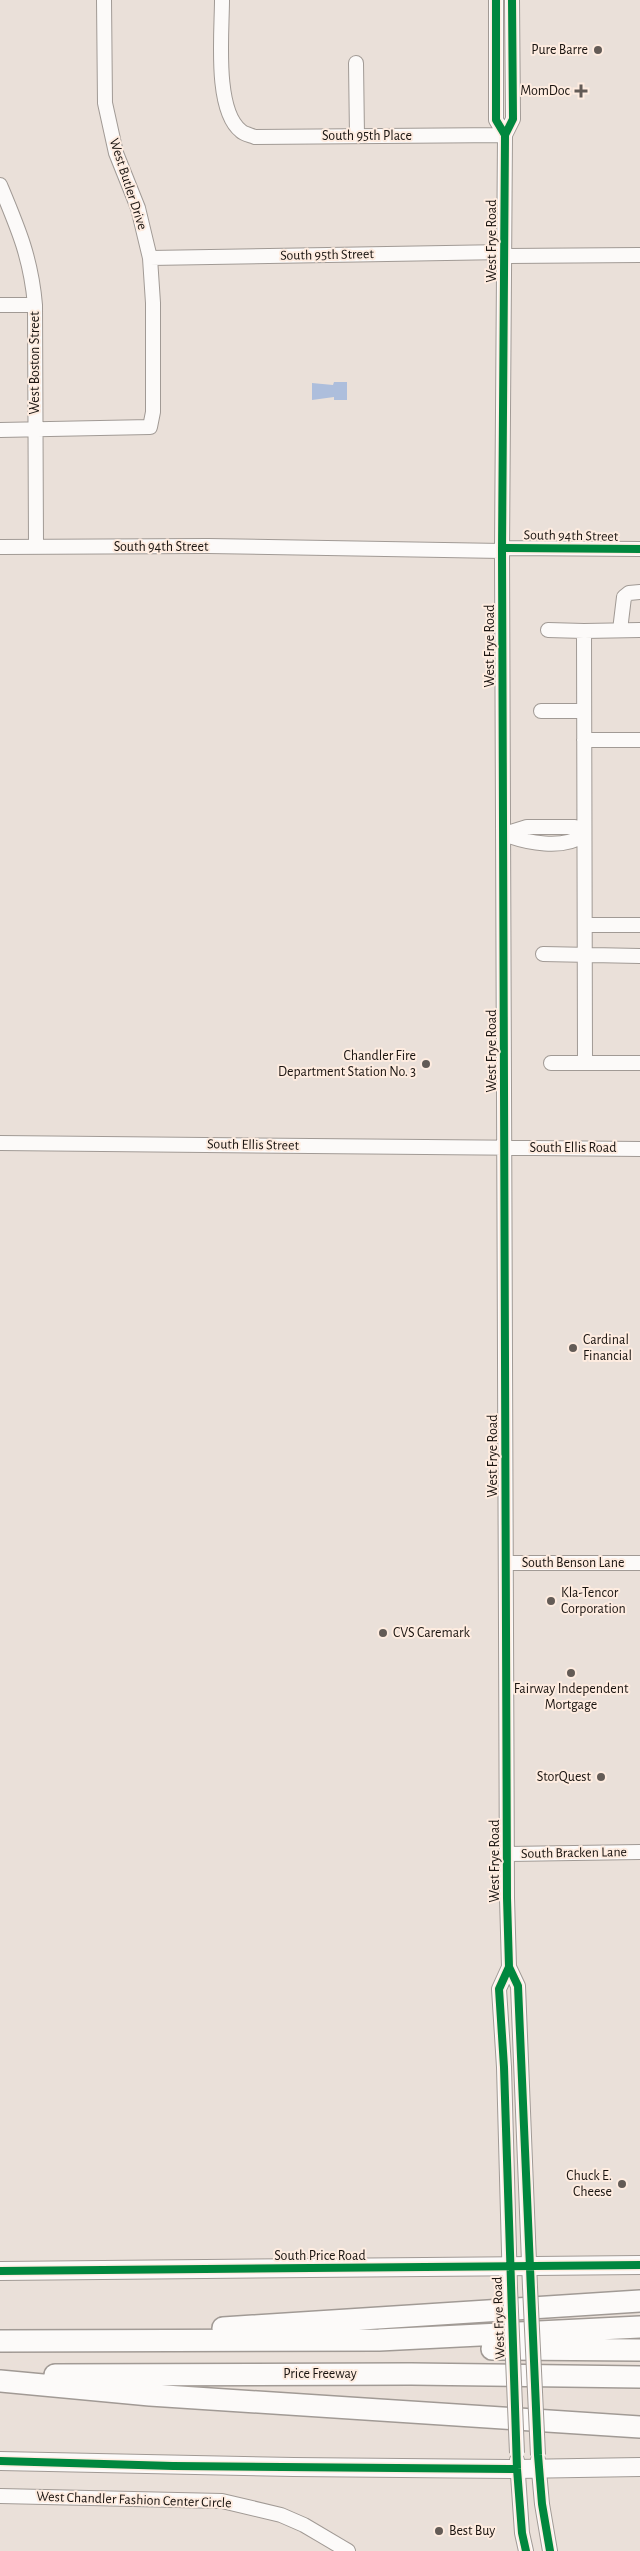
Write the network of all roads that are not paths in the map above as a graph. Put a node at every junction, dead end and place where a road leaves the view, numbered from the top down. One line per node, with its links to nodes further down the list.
1 (104, 0): 11 (street, West Butler Drive)
2 (222, 0): 7 (street, South 95th Place)
3 (496, 0): 6 (street, West Frye Road)
4 (512, 0): 6 (street, West Frye Road)
5 (356, 63): 7 (street)
6 (505, 135): 7 (street, South 95th Place); 9 (street, West Frye Road)
7 (357, 136)
8 (0, 185): 13 (street, West Boston Street)
9 (504, 254): 10 (street, South 95th Street); 11 (street, South 95th Street); 18 (street, West Frye Road)
10 (640, 255)
11 (150, 258): 15 (street, West Butler Drive)
12 (0, 305): 13 (street)
13 (35, 305): 15 (street, West Boston Street)
14 (0, 430): 15 (street)
15 (35, 430): 16 (street, West Boston Street)
16 (36, 546): 17 (street, South 94th Street); 18 (street, South 94th Street)
17 (0, 547)
18 (502, 549): 19 (street, South 94th Street); 29 (street, West Frye Road)
19 (640, 549)
20 (640, 592): 22 (street)
21 (548, 630): 24 (street)
22 (620, 630): 23 (street); 24 (street)
23 (640, 630)
24 (584, 631): 26 (street)
25 (541, 711): 26 (street)
26 (584, 711): 27 (street)
27 (584, 740): 28 (street); 30 (street)
28 (640, 740)
29 (504, 834): 30 (street); 40 (street, West Frye Road)
30 (584, 835): 31 (street)
31 (585, 925): 32 (street); 34 (street)
32 (640, 925)
33 (543, 954): 34 (street)
34 (585, 956): 35 (street); 37 (street)
35 (640, 956)
36 (551, 1063): 37 (street)
37 (585, 1063): 38 (street)
38 (640, 1063)
39 (0, 1143): 40 (street, South Ellis Street)
40 (505, 1148): 41 (street, South Ellis Road); 42 (street, West Frye Road)
41 (640, 1149)
42 (506, 1563): 43 (street, South Benson Lane); 45 (street, West Frye Road)
43 (640, 1563)
44 (640, 1852): 45 (street, South Bracken Lane)
45 (507, 1854): 46 (street, West Frye Road)
46 (509, 1966): 47 (street, West Frye Road); 48 (street, West Frye Road)
47 (524, 2140): 48 (street); 51 (street, West Frye Road)
48 (506, 2141): 50 (street, West Frye Road)
49 (640, 2265): 51 (main road, South Price Road)
50 (510, 2266): 51 (main road, South Price Road); 52 (main road, South Price Road); 66 (street, West Frye Road, bridge)
51 (529, 2266): 67 (street, West Frye Road, bridge)
52 (0, 2270)
53 (640, 2301): 57 (highway)
54 (640, 2327): 55 (highway)
55 (410, 2338): 56 (highway); 57 (highway); 58 (highway)
56 (640, 2338)
57 (8, 2341)
58 (640, 2350)
59 (640, 2362): 60 (highway)
60 (411, 2374): 61 (highway, Price Freeway); 62 (highway, Price Freeway)
61 (0, 2376)
62 (640, 2377)
63 (0, 2381): 64 (highway)
64 (640, 2427)
65 (0, 2461): 66 (main road)
66 (517, 2461): 67 (main road); 71 (street, West Frye Road)
67 (538, 2462): 68 (main road); 72 (street, West Frye Road)
68 (640, 2467)
69 (0, 2496): 70 (street, West Chandler Fashion Center Circle)
70 (348, 2551)
71 (526, 2551)
72 (550, 2551)

